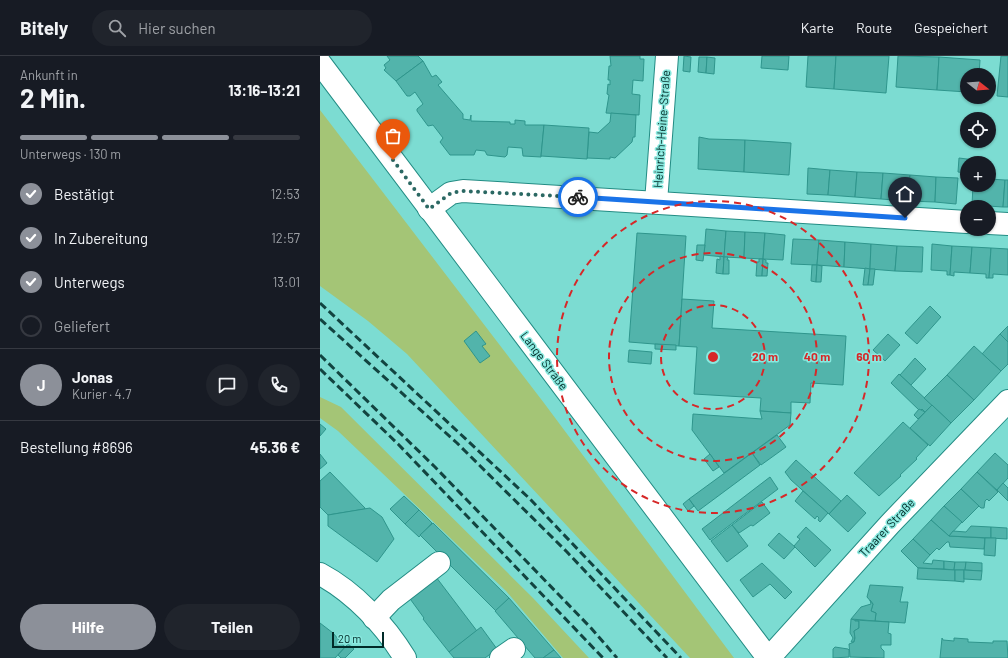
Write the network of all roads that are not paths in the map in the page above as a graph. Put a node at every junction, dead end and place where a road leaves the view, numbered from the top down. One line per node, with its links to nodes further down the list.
1 (667, 56): 3 (street, Heinrich-Heine-Straße)
2 (320, 63): 4 (street, Lange Straße)
3 (656, 202): 4 (street); 5 (street)
4 (429, 209): 13 (street, Lange Straße)
5 (960, 222)
6 (996, 223): 7 (street)
7 (1008, 224)
8 (1008, 401): 13 (street, Traarer Straße)
9 (439, 563): 11 (street)
10 (320, 574): 11 (street)
11 (374, 618): 12 (street)
12 (405, 658)
13 (768, 658)

